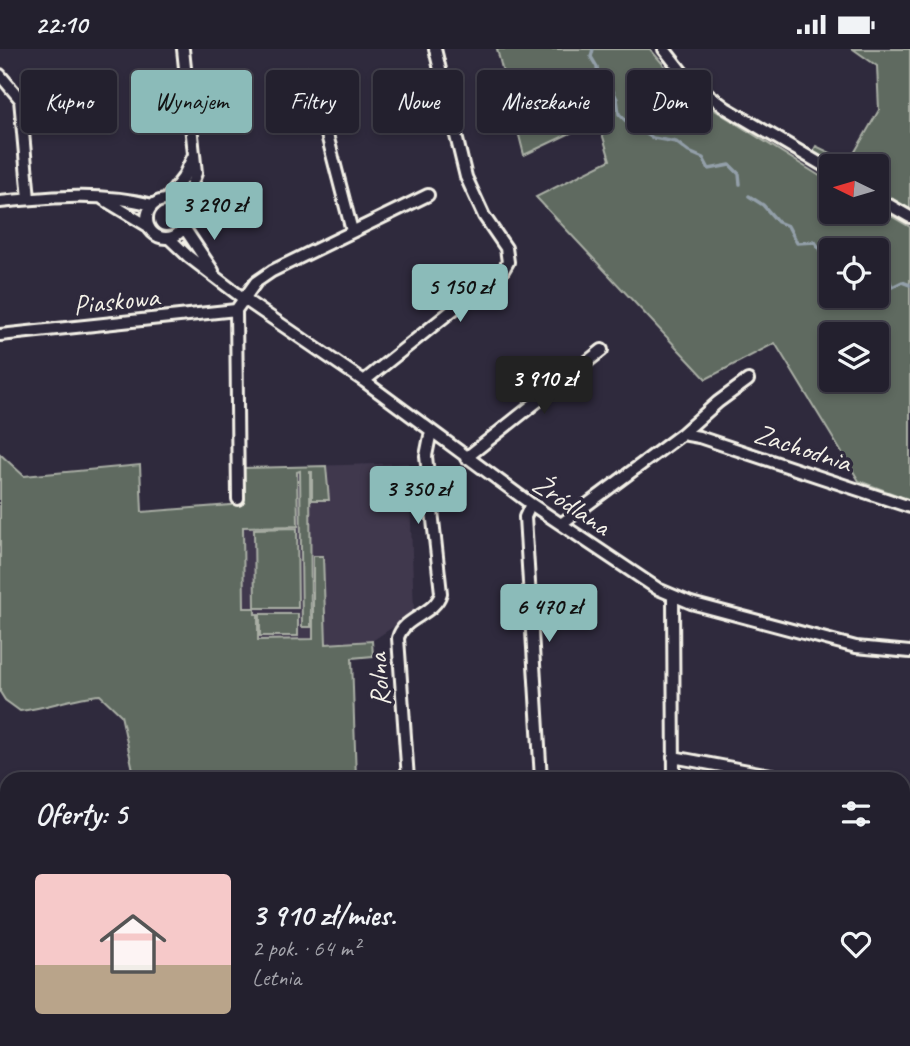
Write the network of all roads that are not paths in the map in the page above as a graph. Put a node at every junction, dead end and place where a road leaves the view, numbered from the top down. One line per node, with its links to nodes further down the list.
1 (183, 49): 6 (street)
2 (435, 49): 27 (street)
3 (664, 49): 7 (street)
4 (0, 75): 9 (street)
5 (327, 133): 19 (street)
6 (193, 157): 11 (street); 15 (street)
7 (819, 163)
8 (428, 195): 19 (street)
9 (29, 199): 10 (street); 12 (street)
10 (103, 199): 13 (street); 17 (street)
11 (166, 200): 13 (street); 15 (street)
12 (0, 202)
13 (153, 205): 17 (street)
14 (889, 205): 16 (street)
15 (182, 209): 18 (street)
16 (910, 217)
17 (148, 226): 20 (street)
18 (183, 226): 20 (street); 21 (street, Źródlana)
19 (352, 231): 22 (street)
20 (169, 238): 21 (street, Źródlana)
21 (216, 277): 22 (street, Źródlana)
22 (244, 299): 23 (street); 27 (street, Źródlana)
23 (236, 310): 24 (street, Piaskowa); 31 (street)
24 (0, 335)
25 (602, 350): 30 (street)
26 (748, 380): 29 (street, Zachodnia)
27 (364, 381): 28 (street, Źródlana)
28 (431, 431): 30 (street, Źródlana); 38 (street, Rolna)
29 (682, 434): 33 (street, Zachodnia); 34 (street, Zachodnia)
30 (466, 458): 32 (street, Źródlana)
31 (238, 499)
32 (531, 504): 34 (street, Źródlana); 39 (street)
33 (910, 507)
34 (561, 524): 35 (street, Źródlana)
35 (673, 596): 36 (street, Źródlana); 37 (street)
36 (910, 652)
37 (673, 757): 40 (street); 41 (street)
38 (408, 772)
39 (541, 772)
40 (674, 772)
41 (754, 772)

